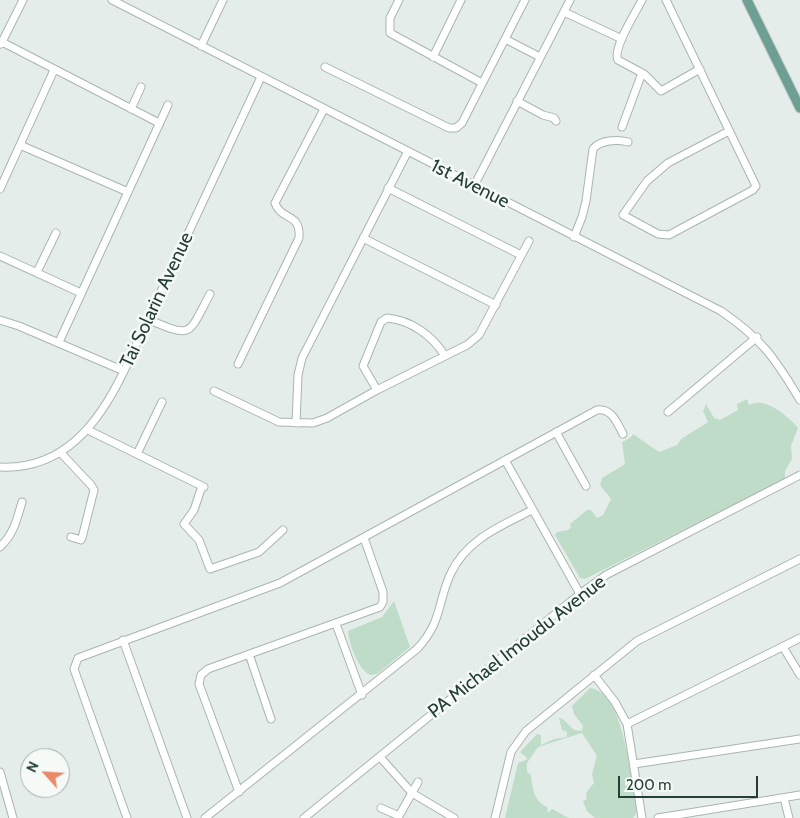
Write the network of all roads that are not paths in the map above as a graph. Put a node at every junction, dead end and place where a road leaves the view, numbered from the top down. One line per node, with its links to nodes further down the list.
1 (23, 0): 14 (street)
2 (112, 0): 15 (street, 1st Avenue)
3 (223, 0): 15 (street)
4 (399, 0): 16 (street)
5 (462, 0): 16 (street)
6 (525, 0): 12 (street)
7 (570, 0): 11 (street)
8 (642, 0): 13 (street)
9 (666, 0): 19 (street)
10 (747, 0): 28 (main road)
11 (564, 12): 13 (street); 17 (street)
12 (505, 39): 17 (street); 23 (street)
13 (622, 40): 21 (street)
14 (1, 44): 20 (street)
15 (201, 46): 22 (street, 1st Avenue)
16 (433, 56): 23 (street)
17 (540, 57): 25 (street)
18 (325, 67): 23 (street)
19 (700, 69): 21 (street); 33 (street)
20 (54, 70): 29 (street); 35 (street)
21 (642, 73): 32 (street)
22 (261, 77): 27 (street, 1st Avenue); 52 (street, Tai Solarin Avenue)
23 (482, 83)
24 (141, 88): 29 (street)
25 (517, 101): 30 (street); 37 (street)
26 (168, 105): 31 (street)
27 (324, 108): 36 (street, 1st Avenue); 56 (street)
28 (800, 108)
29 (131, 109): 31 (street)
30 (556, 121)
31 (159, 123): 40 (street)
32 (622, 127)
33 (729, 131): 33 (street)
34 (628, 142): 42 (street)
35 (20, 145): 39 (street); 40 (street)
36 (408, 151): 37 (street, 1st Avenue); 38 (street)
37 (474, 186): 42 (street, 1st Avenue)
38 (388, 188): 43 (street); 45 (street)
39 (0, 189)
40 (128, 192): 48 (street)
41 (56, 232): 47 (street)
42 (574, 237): 53 (street, 1st Avenue)
43 (363, 238): 50 (street); 63 (street)
44 (529, 241): 45 (street)
45 (522, 255): 50 (street)
46 (0, 256): 47 (street)
47 (37, 272): 48 (street)
48 (81, 293): 54 (street)
49 (210, 294): 52 (street)
50 (496, 305): 55 (street)
51 (0, 320): 54 (street)
52 (147, 320): 57 (street, Tai Solarin Avenue)
53 (757, 337): 60 (street, 1st Avenue); 62 (street)
54 (59, 342): 57 (street)
55 (445, 356): 59 (street); 59 (street)
56 (238, 364)
57 (124, 371): 64 (street, Tai Solarin Avenue)
58 (214, 390): 63 (street)
59 (377, 390): 63 (street)
60 (800, 400)
61 (162, 402): 68 (street)
62 (668, 412)
63 (296, 424)
64 (88, 430): 67 (street, Tai Solarin Avenue); 68 (street)
65 (556, 432): 66 (street); 69 (street); 72 (street)
66 (623, 434)
67 (60, 452): 70 (street, Tai Solarin Avenue); 76 (street)
68 (137, 454): 75 (street)
69 (505, 460): 74 (street); 77 (street)
70 (0, 467)
71 (800, 475): 80 (street, PA Michael Imoudu Avenue)
72 (586, 486)
73 (22, 502): 78 (street)
74 (532, 510): 80 (street); 88 (street)
75 (283, 530)
76 (71, 537)
77 (364, 538): 81 (street); 83 (street)
78 (0, 547)
79 (800, 559): 87 (street)
80 (580, 594): 92 (street, PA Michael Imoudu Avenue)
81 (336, 624): 85 (street); 88 (street)
82 (800, 638): 84 (street)
83 (123, 640): 103 (street); 104 (street)
84 (783, 647): 86 (street); 90 (street)
85 (249, 654): 89 (street); 96 (street)
86 (800, 674)
87 (594, 675): 90 (street); 108 (street)
88 (362, 695): 96 (street)
89 (271, 718)
90 (626, 724): 93 (street)
91 (800, 739): 93 (street)
92 (380, 757): 97 (street); 106 (street, PA Michael Imoudu Avenue)
93 (634, 764): 109 (street)
94 (0, 772): 102 (street)
95 (418, 782): 97 (street)
96 (239, 792): 105 (street)
97 (412, 793): 100 (street); 107 (street)
98 (800, 795): 99 (street)
99 (784, 798): 101 (street); 111 (street)
100 (382, 808)
101 (707, 815): 110 (street)
102 (13, 818)
103 (127, 818)
104 (187, 818)
105 (205, 818)
106 (304, 818)
107 (454, 818)
108 (496, 818)
109 (642, 818)
110 (658, 818)
111 (789, 818)

